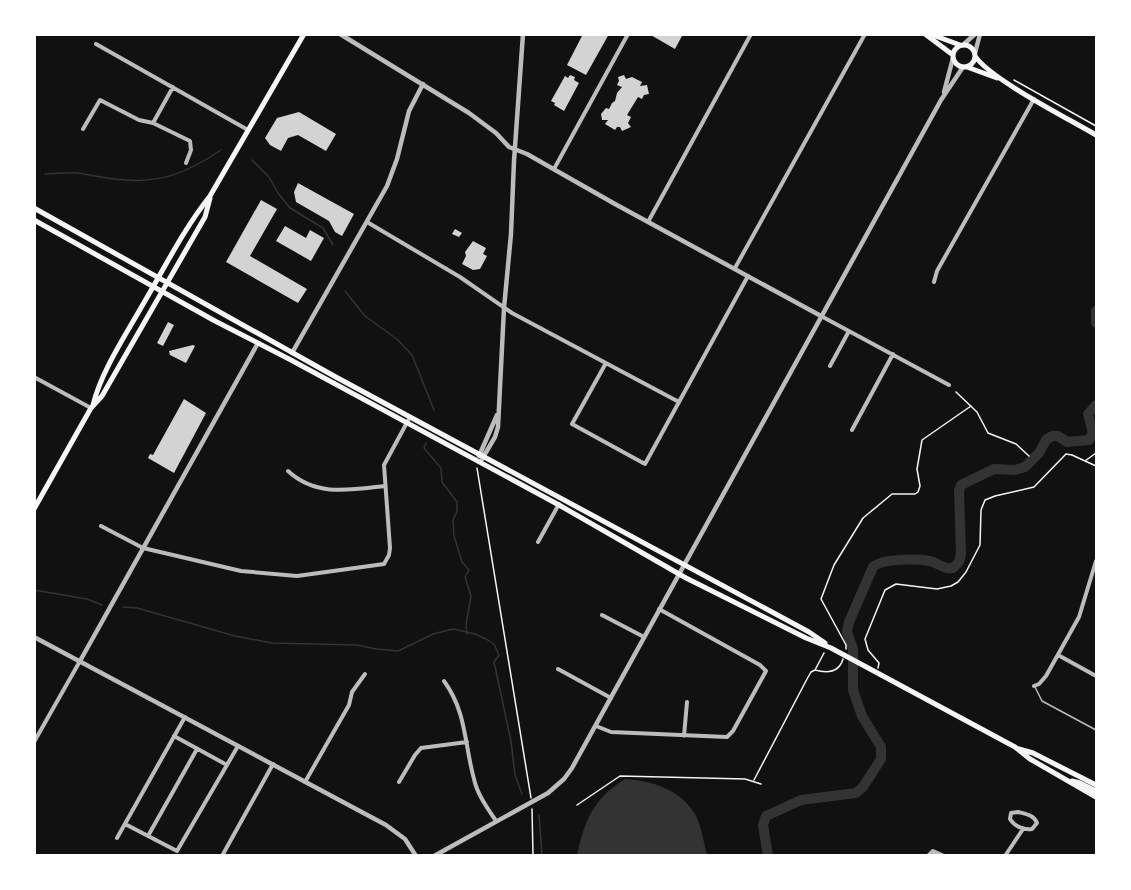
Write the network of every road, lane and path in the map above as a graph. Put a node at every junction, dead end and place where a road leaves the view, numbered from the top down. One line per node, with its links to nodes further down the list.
1 (304, 34): 24 (main road)
2 (340, 34): 17 (street)
3 (524, 34): 26 (street)
4 (628, 34): 28 (street)
5 (751, 34): 33 (street)
6 (865, 34): 34 (street)
7 (925, 34): 14 (main road)
8 (930, 34): 12 (main road)
9 (975, 34): 12 (street)
10 (980, 34): 13 (street)
11 (96, 44): 18 (street)
12 (962, 45): 13 (main road); 14 (main road)
13 (975, 55): 15 (main road); 16 (main road)
14 (953, 56): 15 (main road); 20 (street)
15 (965, 67): 16 (main road); 20 (street)
16 (1005, 78): 19 (main road); 22 (path)
17 (423, 84): 26 (street); 32 (street)
18 (173, 87): 21 (street); 24 (street)
19 (1034, 98): 25 (main road); 37 (street)
20 (941, 100): 42 (street)
21 (153, 123): 23 (street); 27 (street)
22 (1096, 126)
23 (84, 129)
24 (249, 130): 29 (main road)
25 (1096, 135)
26 (514, 150): 28 (street); 41 (street)
27 (186, 163)
28 (553, 170): 33 (street)
29 (210, 196): 36 (main road); 38 (main road)
30 (34, 208): 36 (main road)
31 (34, 220): 39 (main road)
32 (367, 222): 41 (street); 46 (street)
33 (648, 222): 34 (street)
34 (735, 268): 35 (street)
35 (748, 276): 42 (street); 54 (street)
36 (158, 278): 38 (main road); 39 (main road)
37 (934, 282)
38 (168, 284): 40 (main road); 46 (main road)
39 (153, 287): 40 (main road); 44 (main road)
40 (163, 292): 45 (main road); 48 (main road)
41 (504, 308): 49 (street); 60 (street)
42 (821, 316): 43 (street); 73 (street)
43 (849, 331): 47 (street); 50 (street)
44 (122, 343): 48 (main road); 55 (main road)
45 (258, 343): 57 (main road); 71 (street)
46 (292, 353): 57 (main road)
47 (893, 354): 52 (street); 58 (street)
48 (127, 355): 55 (main road)
49 (606, 363): 54 (street); 54 (street)
50 (830, 366)
51 (34, 376): 55 (street)
52 (949, 385)
53 (956, 392): 56 (path)
54 (679, 402)
55 (92, 406): 68 (main road)
56 (971, 406): 61 (path); 85 (path)
57 (409, 420): 60 (main road); 63 (main road); 66 (street)
58 (852, 430)
59 (1096, 453): 62 (path)
60 (482, 455): 63 (street); 67 (main road)
61 (1029, 456)
62 (1086, 461): 64 (path); 83 (path)
63 (478, 463): 67 (main road); 111 (path)
64 (1096, 466)
65 (288, 471): 66 (street)
66 (385, 486): 71 (street)
67 (560, 502): 70 (street); 73 (main road); 74 (main road)
68 (34, 509)
69 (101, 526): 71 (street)
70 (538, 542)
71 (143, 548): 82 (street)
72 (1096, 561): 81 (street)
73 (683, 564): 74 (street); 79 (main road)
74 (678, 574): 75 (street); 79 (main road)
75 (659, 609): 78 (street); 96 (street)
76 (602, 615): 78 (street)
77 (34, 637): 82 (street)
78 (644, 637): 90 (street)
79 (831, 648): 100 (main road)
80 (824, 653): 85 (path)
81 (1058, 655): 87 (street); 89 (street)
82 (80, 661): 92 (street); 97 (street)
83 (879, 665)
84 (558, 669): 90 (street)
85 (815, 670): 104 (path)
86 (365, 674): 106 (street)
87 (1096, 676)
88 (444, 681): 98 (street)
89 (1034, 686): 94 (lane)
90 (612, 698): 93 (street)
91 (687, 702): 96 (street)
92 (185, 717): 95 (street); 99 (street)
93 (596, 726): 96 (street); 115 (street)
94 (1096, 730)
95 (174, 736): 101 (street); 116 (street)
96 (684, 736)
97 (34, 742)
98 (467, 742): 107 (street); 115 (street)
99 (238, 746): 102 (street); 103 (street)
100 (1015, 747): 105 (main road); 109 (main road)
101 (197, 749): 103 (street); 118 (street)
102 (273, 764): 106 (street); 120 (street)
103 (227, 765): 118 (street)
104 (754, 780): 108 (path); 113 (path)
105 (1067, 780): 110 (main road); 112 (main road)
106 (305, 782): 121 (street)
107 (399, 782)
108 (761, 783)
109 (1096, 785)
110 (1096, 791)
111 (530, 794)
112 (1096, 796)
113 (577, 805)
114 (532, 811): 123 (path)
115 (496, 821): 122 (street)
116 (125, 824): 118 (street); 119 (street)
117 (1023, 828): 117 (street); 126 (street)
118 (148, 836)
119 (117, 838)
120 (222, 855)
121 (416, 855)
122 (434, 855)
123 (533, 855)
124 (928, 855): 125 (street)
125 (944, 855)
126 (1005, 855)

